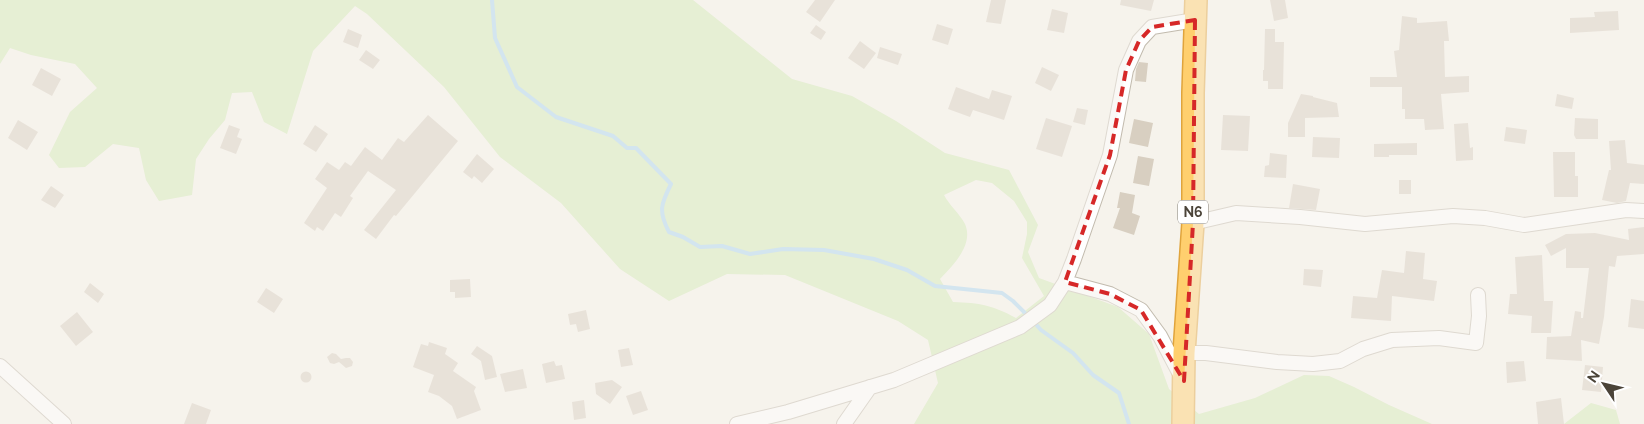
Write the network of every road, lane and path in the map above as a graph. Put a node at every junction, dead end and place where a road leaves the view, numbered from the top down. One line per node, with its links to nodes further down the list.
1 (1195, 10): 3 (highway, N6); 4 (street)
2 (1644, 211): 3 (street)
3 (1193, 223): 6 (highway, N6)
4 (1065, 282): 8 (street); 9 (street)
5 (1478, 295): 6 (street)
6 (1184, 353): 8 (highway, N6)
7 (0, 366): 10 (street)
8 (1184, 381): 13 (highway, N6)
9 (870, 387): 11 (street); 12 (street)
10 (64, 424)
11 (737, 424)
12 (844, 424)
13 (1183, 424)

